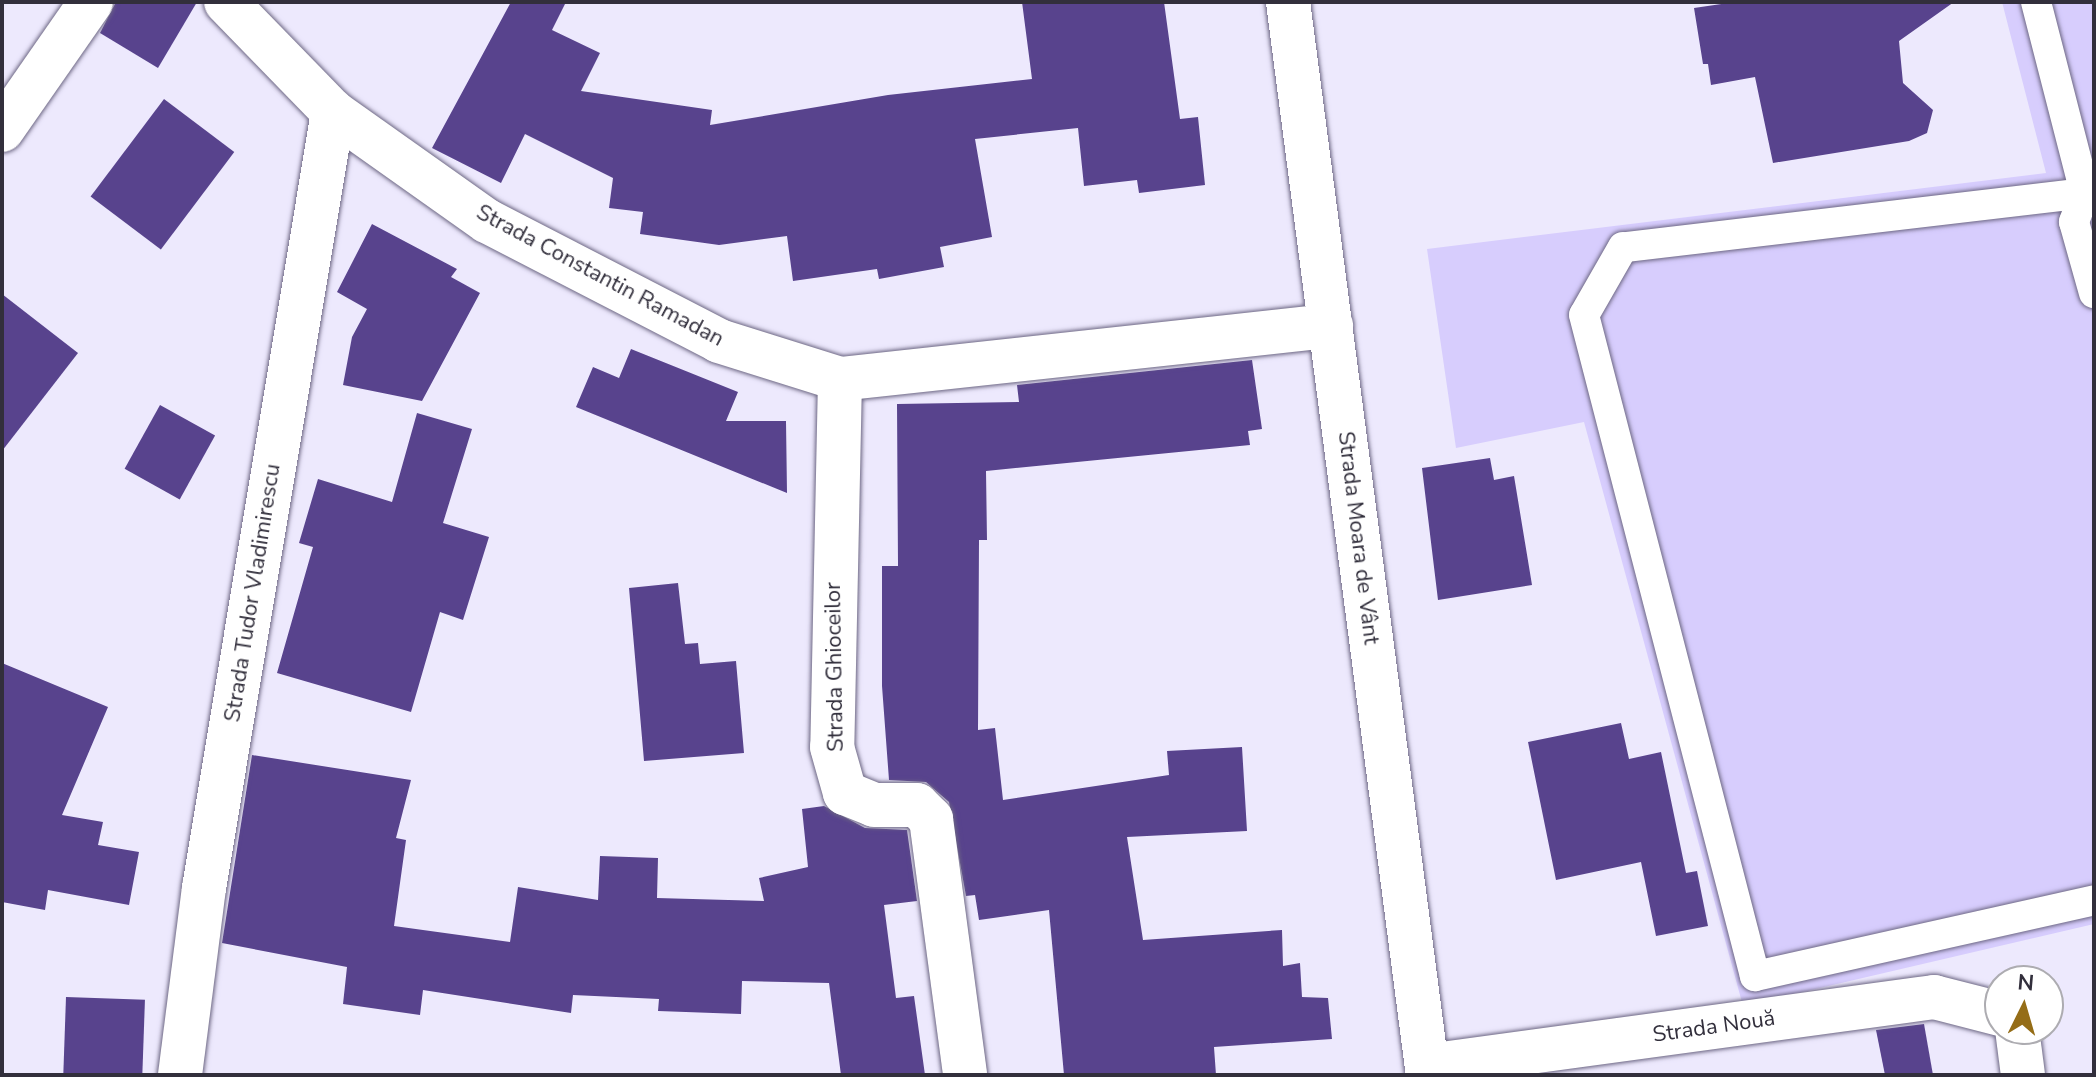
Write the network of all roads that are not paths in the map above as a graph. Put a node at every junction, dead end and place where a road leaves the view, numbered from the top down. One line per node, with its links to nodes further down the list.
1 (91, 2): 6 (street)
2 (226, 2): 5 (street, Strada Constantin Ramadan)
3 (1288, 2): 9 (street, Strada Moara de Vânt)
4 (2036, 2): 7 (lane)
5 (333, 112): 10 (street, Strada Constantin Ramadan); 15 (street, Strada Tudor Vladimirescu)
6 (2, 130)
7 (2089, 193): 8 (lane); 11 (lane)
8 (2094, 293)
9 (1331, 326): 10 (street, Strada Constantin Ramadan); 14 (street, Strada Moara de Vânt)
10 (840, 379): 16 (street, Strada Ghioceilor)
11 (2094, 900)
12 (1984, 1010): 14 (street, Strada Nouă)
13 (2019, 1045): 17 (street)
14 (1428, 1071)
15 (180, 1075)
16 (965, 1075)
17 (2023, 1075)

